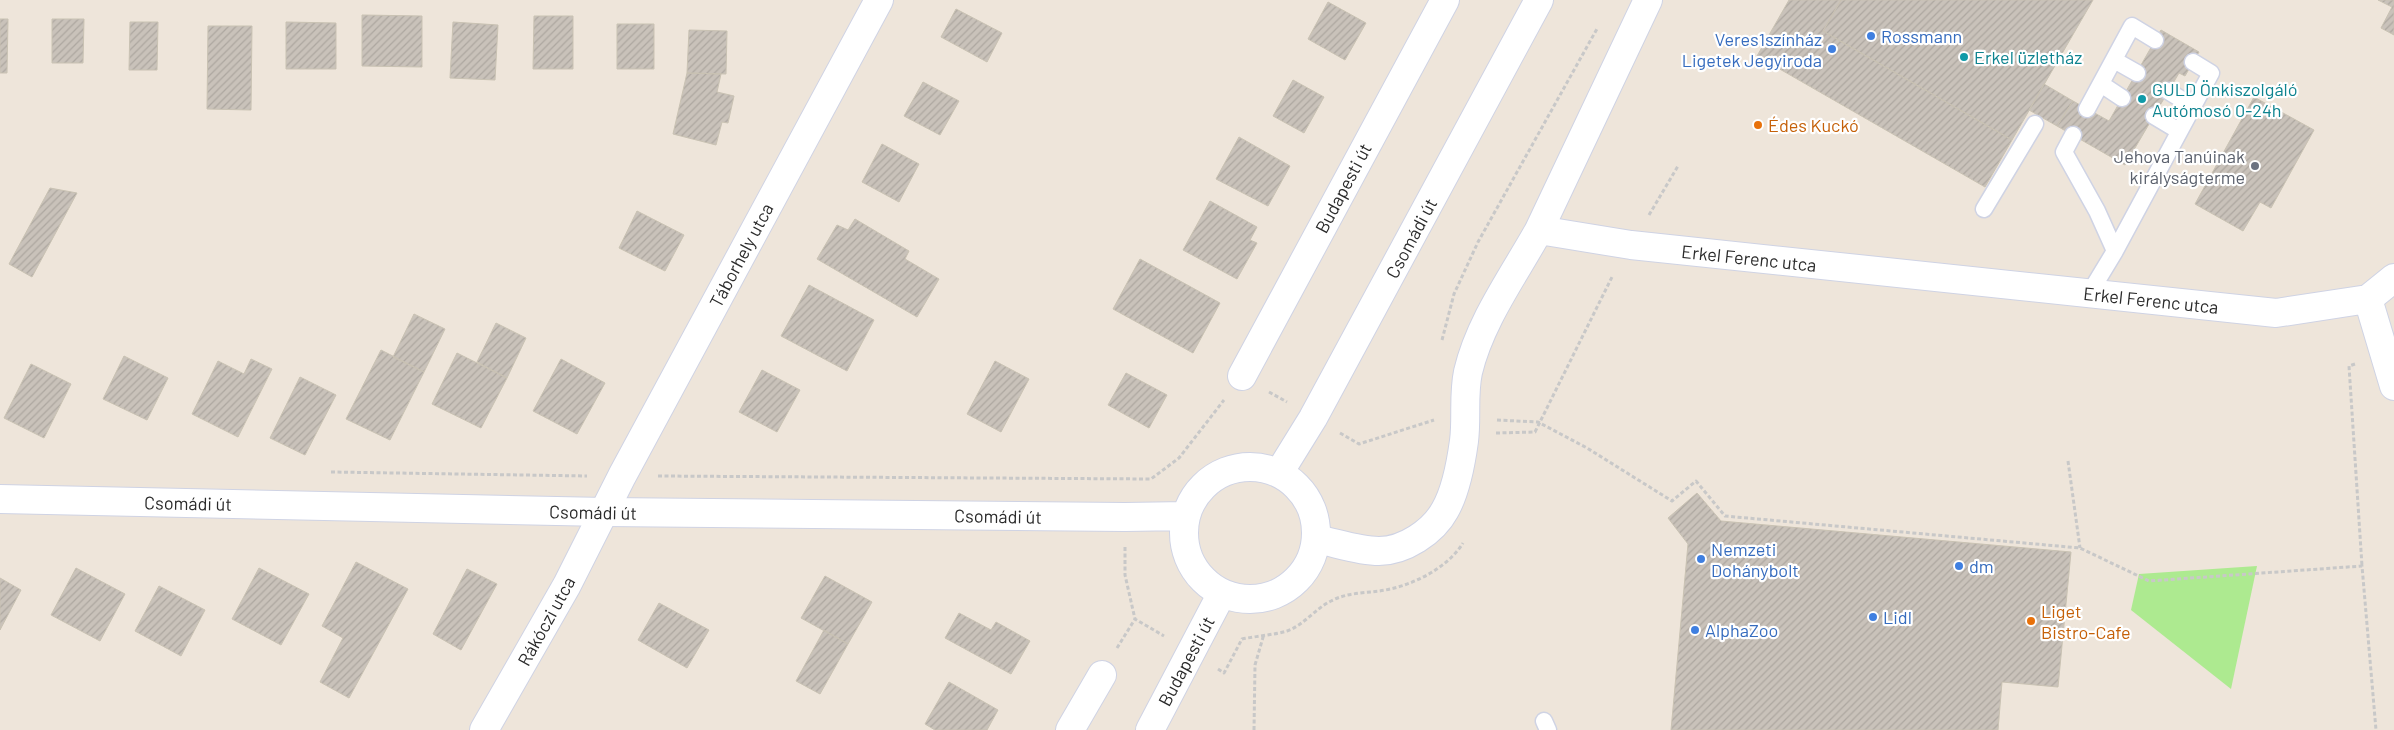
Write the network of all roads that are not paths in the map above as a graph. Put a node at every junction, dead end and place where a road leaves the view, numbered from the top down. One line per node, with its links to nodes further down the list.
1 (879, 0): 28 (street, Táborhely utca)
2 (1445, 0): 24 (street, Budapesti út)
3 (1539, 0): 26 (street, Csomádi út)
4 (1648, 0): 19 (street)
5 (2155, 40): 6 (lane)
6 (2114, 60): 8 (lane); 9 (lane)
7 (2193, 62): 12 (lane)
8 (2136, 73)
9 (2100, 84): 11 (lane); 13 (lane)
10 (2168, 91): 12 (lane)
11 (2122, 98)
12 (2192, 106): 16 (lane)
13 (2087, 109)
14 (2154, 116): 16 (lane)
15 (2035, 124): 18 (lane)
16 (2179, 131): 20 (lane)
17 (2073, 135): 20 (lane)
18 (1984, 209)
19 (1539, 230): 22 (street, Erkel Ferenc utca); 30 (street)
20 (2115, 251): 22 (lane)
21 (2394, 278): 23 (street)
22 (2089, 294): 23 (street, Erkel Ferenc utca)
23 (2368, 299): 25 (street)
24 (1242, 376)
25 (2394, 386)
26 (1279, 473): 29 (street); 30 (street)
27 (0, 500): 28 (street, Csomádi út)
28 (605, 512): 29 (street, Csomádi út); 33 (street, Rákóczi utca)
29 (1186, 516): 31 (street)
30 (1316, 539): 31 (street)
31 (1222, 593): 35 (street, Budapesti út)
32 (1102, 675): 34 (street)
33 (484, 730)
34 (1070, 730)
35 (1150, 730)

